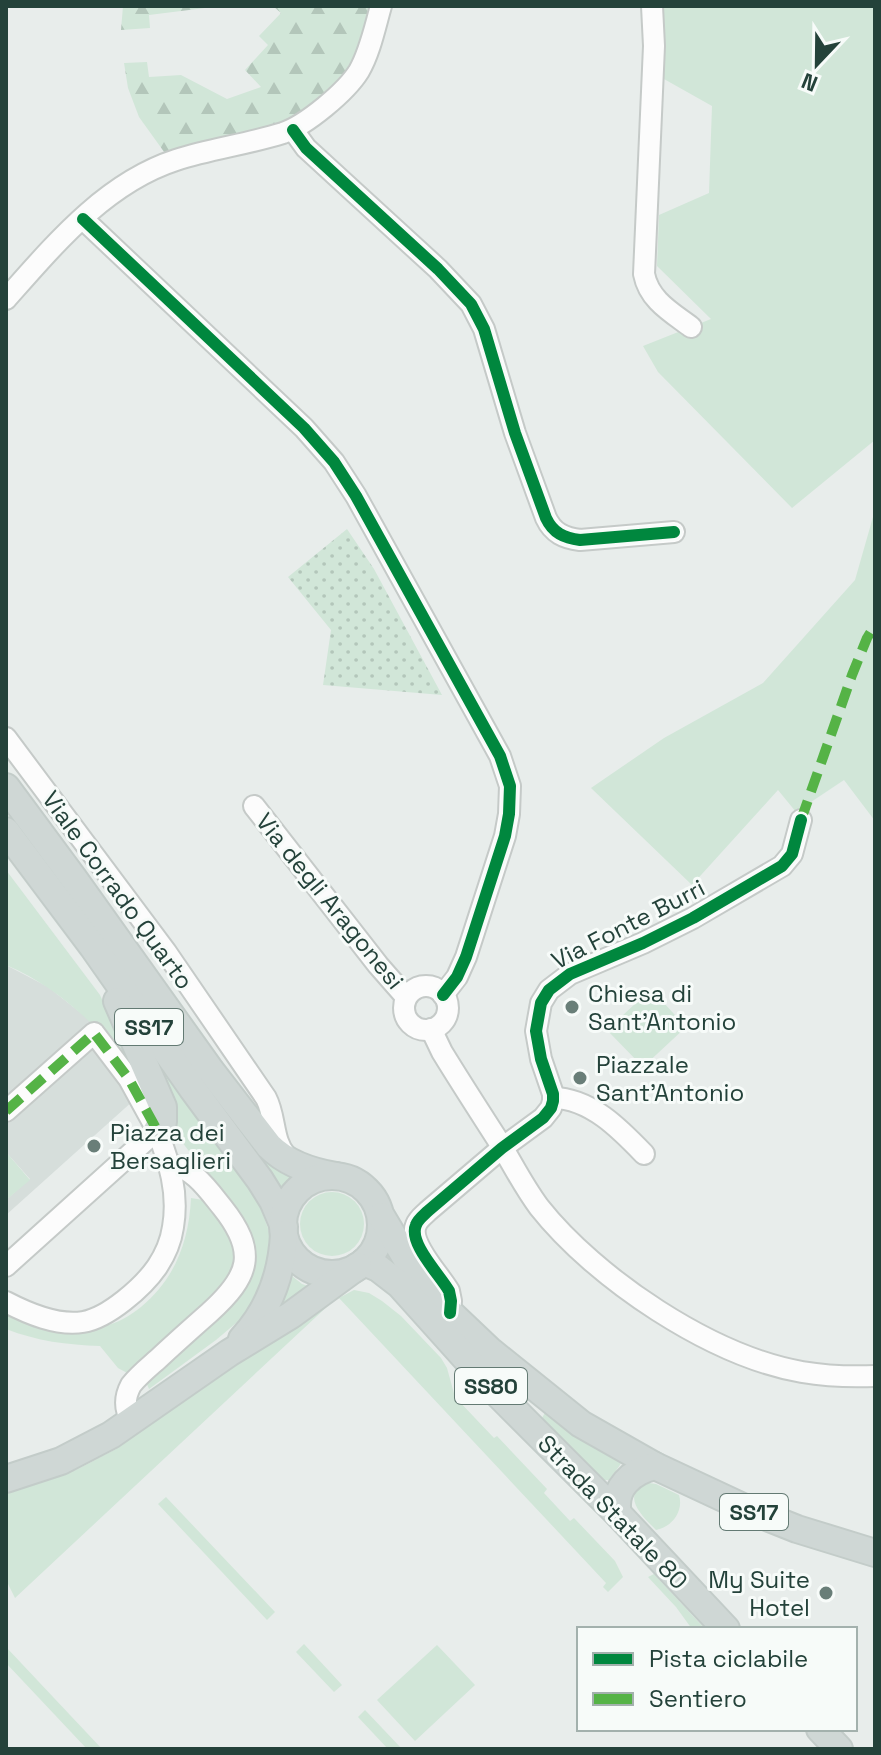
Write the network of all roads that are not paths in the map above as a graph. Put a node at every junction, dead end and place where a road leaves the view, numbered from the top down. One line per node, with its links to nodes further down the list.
1 (381, 6): 3 (street)
2 (652, 6): 7 (street)
3 (293, 130): 4 (street); 8 (street)
4 (83, 219): 5 (street); 6 (street); 15 (street)
5 (6, 299)
6 (6, 310)
7 (691, 327)
8 (674, 532)
9 (6, 738): 24 (street, Viale Corrado Quarto)
10 (6, 787): 24 (main road, Viale Corrado Quarto / SS17)
11 (254, 806): 16 (street, Via degli Aragonesi)
12 (801, 820): 18 (street, Via Fonte Burri)
13 (6, 831): 14 (main road, SS17)
14 (93, 947): 20 (main road); 27 (main road, SS17)
15 (443, 995): 16 (street); 17 (street)
16 (406, 997): 17 (street)
17 (431, 1029): 21 (street)
18 (553, 1098): 21 (street); 22 (street)
19 (6, 1111): 20 (street)
20 (157, 1130): 23 (street); 29 (street)
21 (502, 1148): 31 (street); 33 (street)
22 (644, 1154)
23 (170, 1165): 30 (street); 34 (street)
24 (299, 1166): 25 (main road, Viale Corrado Quarto / SS17)
25 (336, 1176): 26 (main road); 27 (main road)
26 (381, 1216): 28 (main road); 31 (main road, SS17)
27 (284, 1230): 28 (main road); 32 (main road)
28 (361, 1264): 32 (main road); 37 (main road, Strada Statale 80 / SS80)
29 (6, 1266)
30 (6, 1302)
31 (450, 1313): 35 (main road, SS17)
32 (229, 1353): 34 (main road)
33 (875, 1376)
34 (132, 1422): 36 (main road)
35 (655, 1466): 37 (main road); 38 (main road, SS17)
36 (6, 1479)
37 (618, 1514): 39 (main road, Strada Statale 80 / SS80)
38 (869, 1549)
39 (724, 1627)
40 (822, 1731): 41 (main road)
41 (839, 1749)

